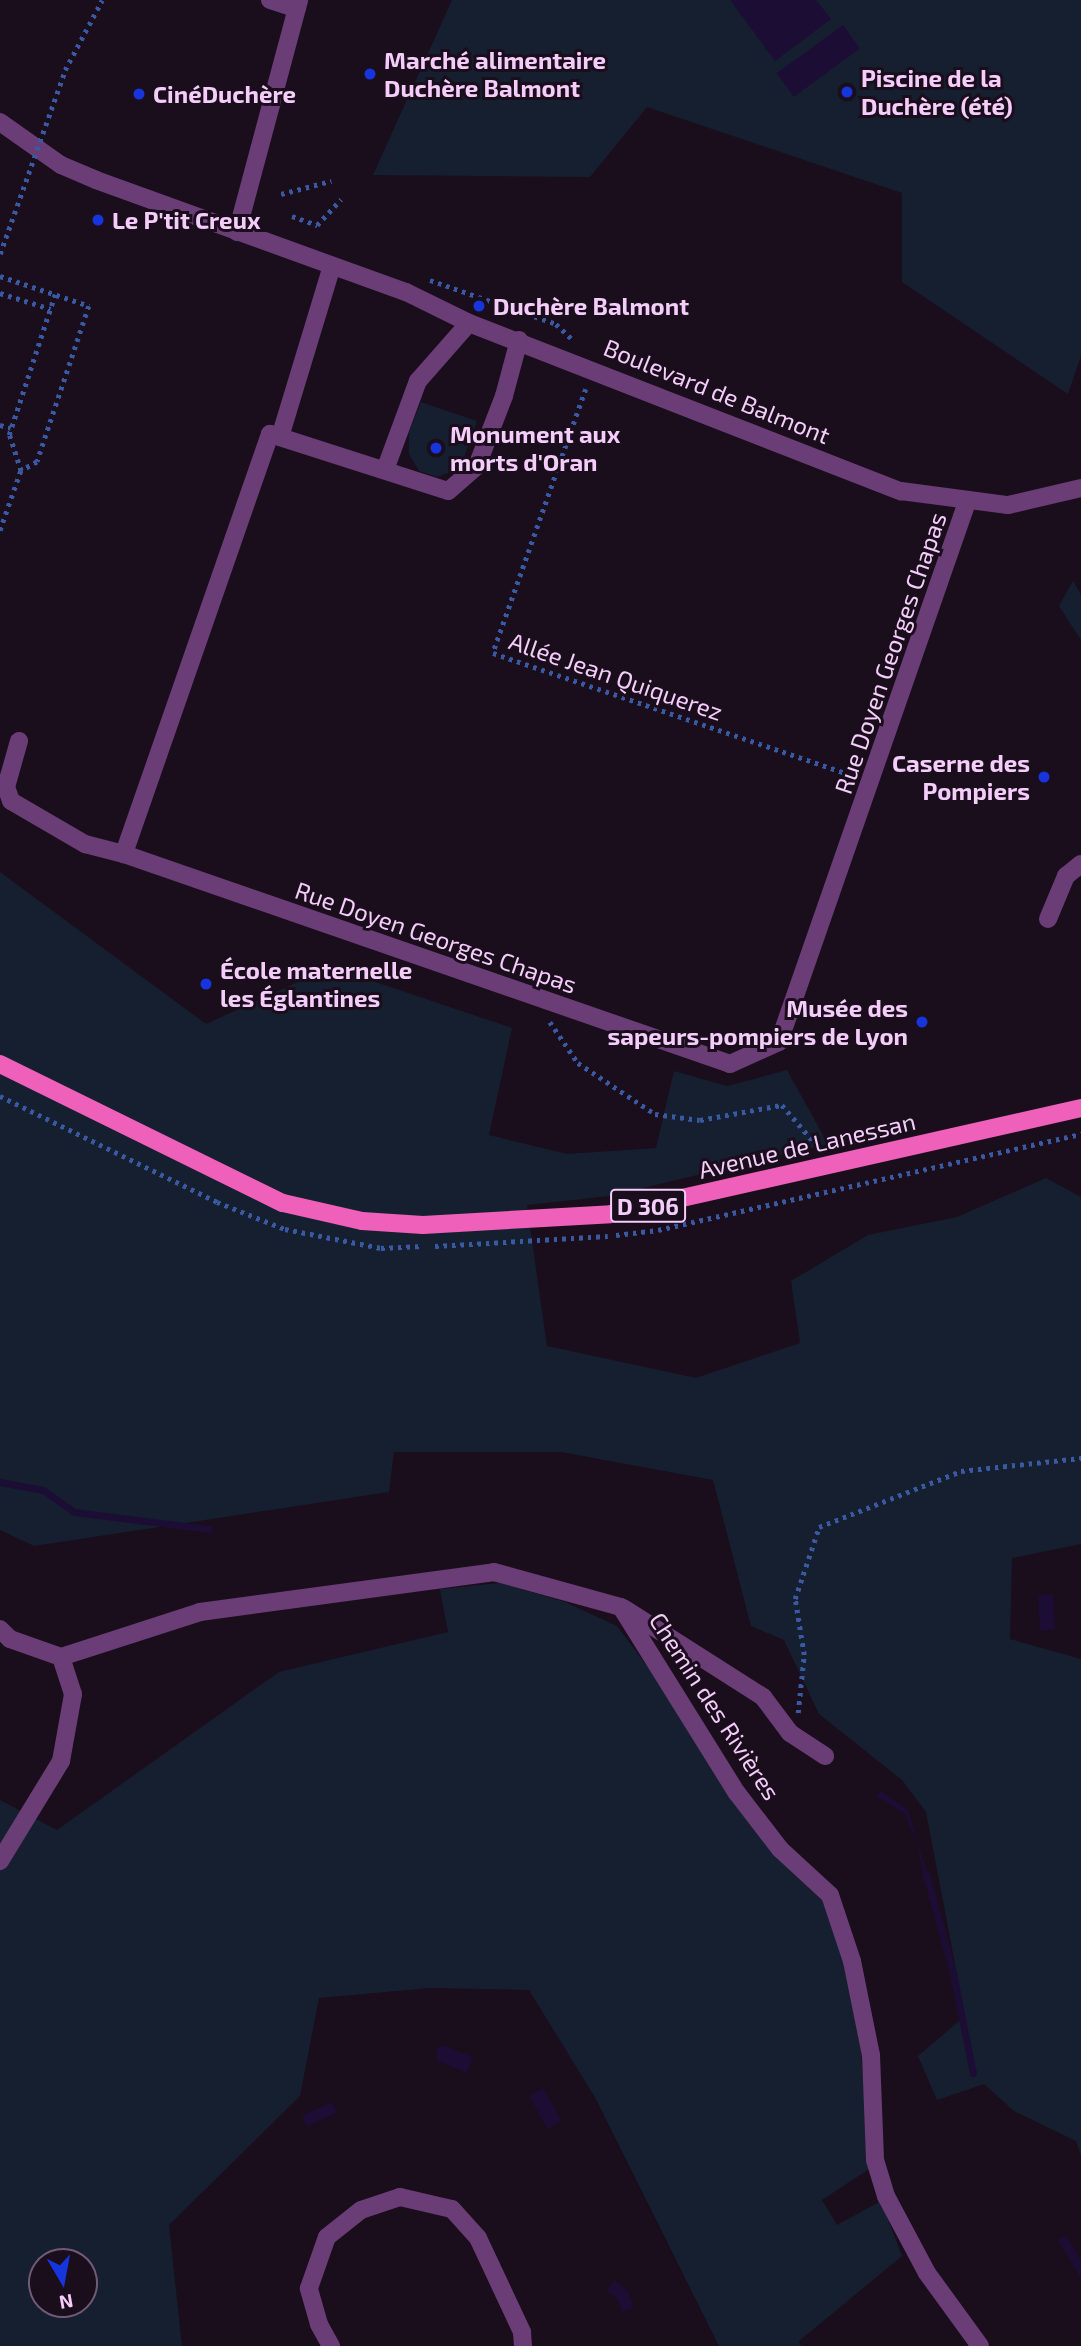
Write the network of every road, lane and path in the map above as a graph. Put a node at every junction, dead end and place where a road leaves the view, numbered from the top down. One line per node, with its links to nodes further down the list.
1 (102, 0): 10 (path, bridge)
2 (270, 0): 3 (street)
3 (298, 4): 9 (street)
4 (0, 122): 9 (street, Boulevard de Balmont)
5 (331, 181): 6 (path)
6 (281, 194)
7 (341, 199): 8 (path)
8 (292, 216)
9 (237, 232): 11 (street, Boulevard de Balmont)
10 (0, 254)
11 (332, 267): 17 (street, Boulevard de Balmont); 23 (street)
12 (416, 275): 19 (path, Boulevard de Balmont)
13 (0, 276): 15 (path)
14 (0, 293): 16 (path)
15 (55, 294): 16 (path); 25 (path)
16 (51, 310): 22 (path)
17 (469, 323): 18 (street, Boulevard de Balmont); 24 (street)
18 (519, 340): 24 (street); 27 (street, Boulevard de Balmont)
19 (585, 346)
20 (586, 389): 30 (path, Allée Jean Quiquerez)
21 (0, 425): 22 (path)
22 (12, 428): 25 (path)
23 (280, 437): 24 (street); 31 (street)
24 (385, 470)
25 (21, 471): 28 (path)
26 (1081, 488): 27 (street, Boulevard de Balmont)
27 (967, 502): 30 (street, Rue Doyen Georges Chapas)
28 (0, 531)
29 (19, 741): 31 (street, Rue Doyen Georges Chapas)
30 (872, 782): 34 (street, Rue Doyen Georges Chapas)
31 (124, 854): 34 (street, Rue Doyen Georges Chapas)
32 (1081, 864): 33 (street)
33 (1048, 919)
34 (531, 996): 37 (path)
35 (0, 1064): 37 (main road, Avenue de Lanessan / D 306)
36 (1081, 1108): 37 (main road, Avenue de Lanessan / D 306)
37 (833, 1164)
38 (1081, 1458): 42 (path)
39 (621, 1607): 41 (street, Chemin des Rivières); 42 (street); 47 (street, Chemin des Rivières)
40 (0, 1629): 41 (street)
41 (61, 1657): 44 (street)
42 (790, 1733): 43 (street)
43 (825, 1756)
44 (0, 1861)
45 (331, 2346): 46 (street)
46 (523, 2346)
47 (980, 2346)

